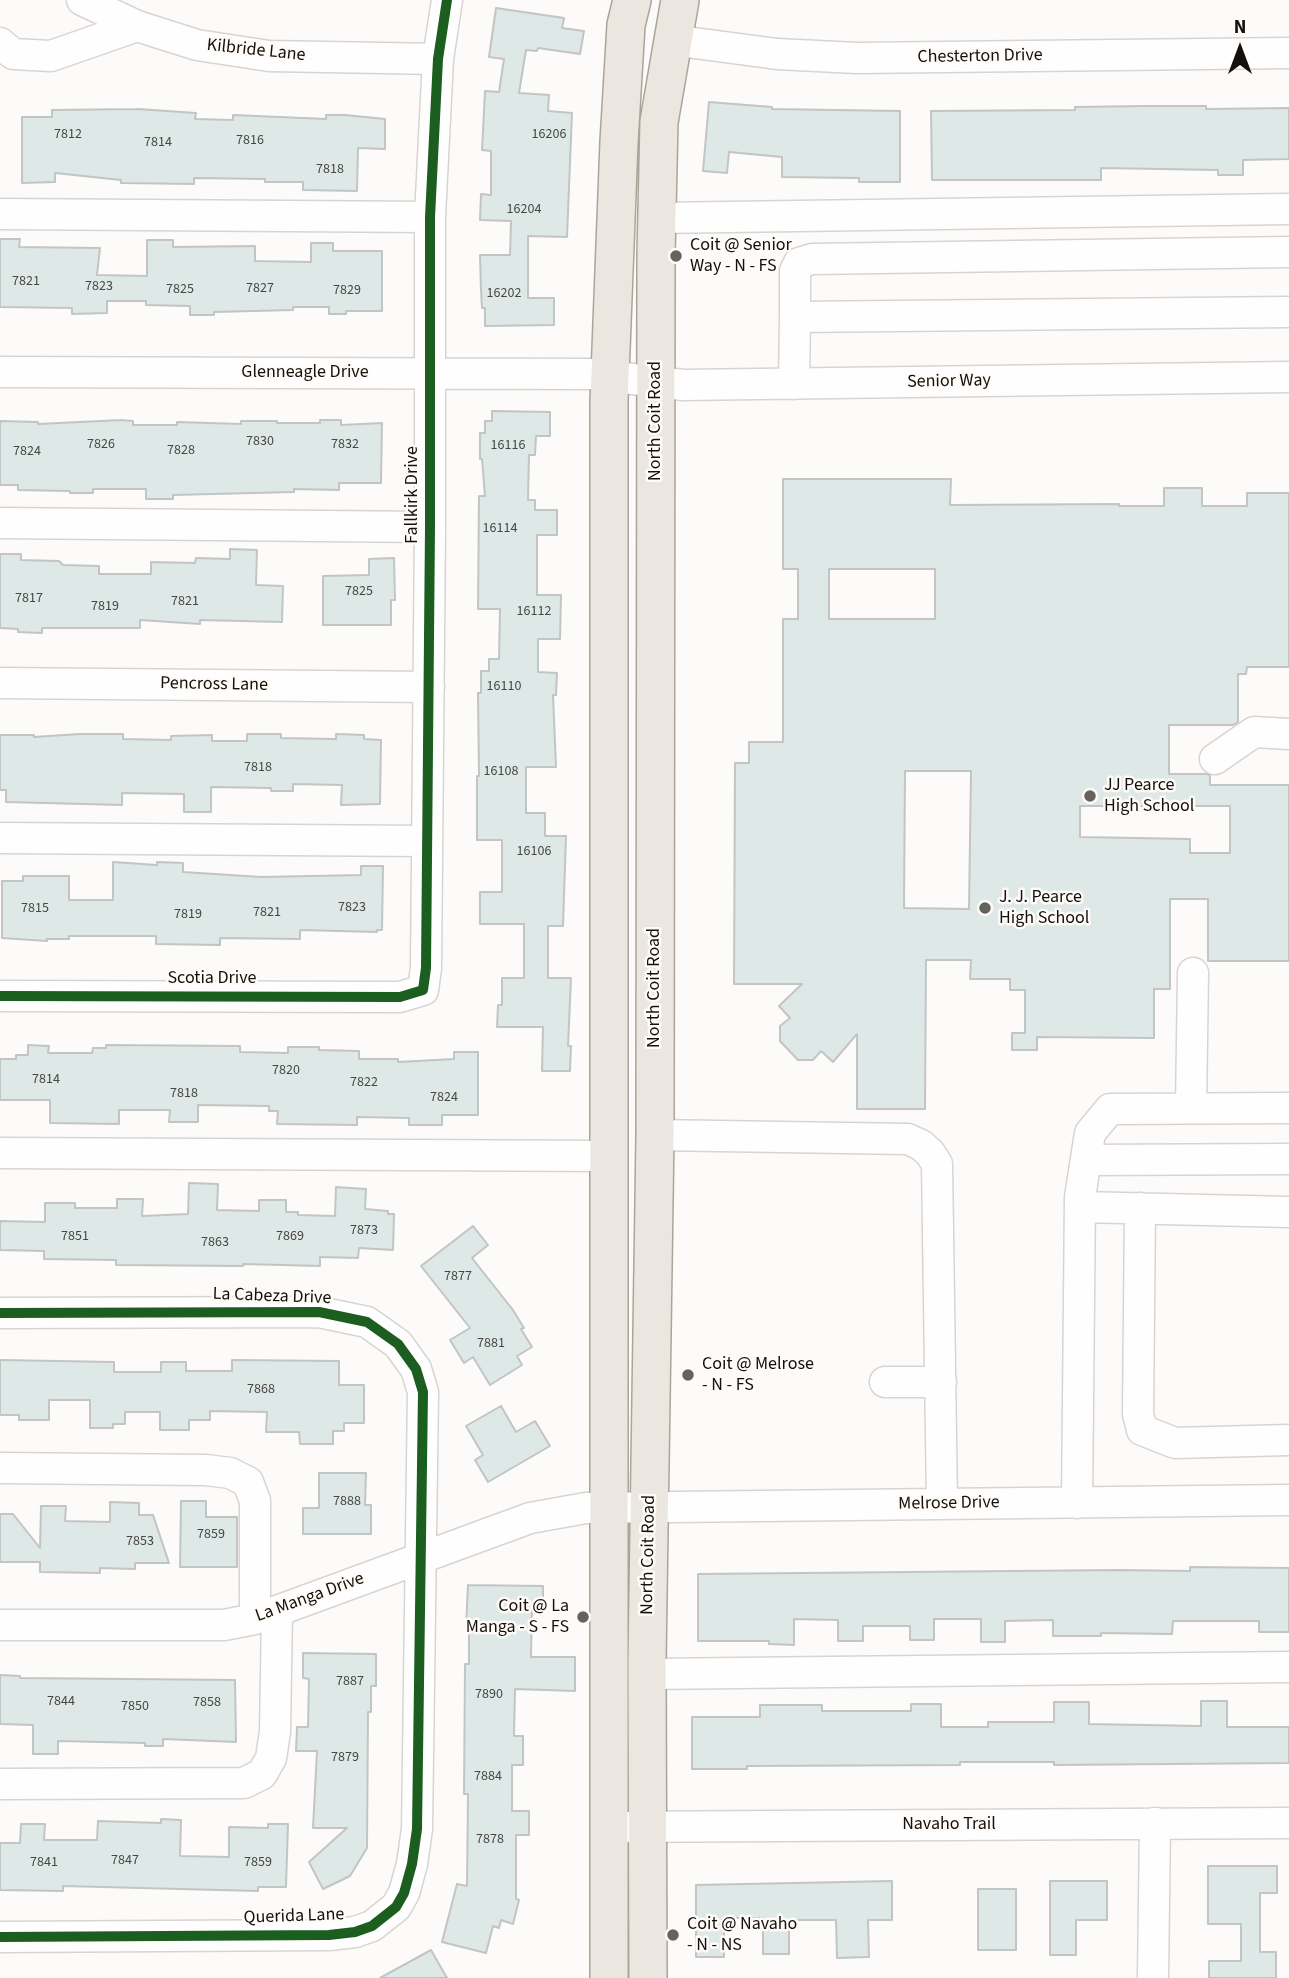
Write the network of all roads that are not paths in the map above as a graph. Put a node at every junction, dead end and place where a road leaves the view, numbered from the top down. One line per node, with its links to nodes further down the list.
1 (82, 0): 5 (street, Kilbride Lane)
2 (447, 0): 9 (street, Fallkirk Drive)
3 (632, 0): 19 (main road)
4 (680, 0): 6 (main road, North Coit Road)
5 (137, 26): 7 (street); 9 (street, Kilbride Lane)
6 (672, 40): 8 (street, Chesterton Drive); 13 (main road, North Coit Road)
7 (0, 43)
8 (1289, 53)
9 (438, 59): 12 (street, Fallkirk Drive)
10 (1289, 209): 13 (street)
11 (0, 214): 12 (street)
12 (430, 217): 18 (street, Fallkirk Drive)
13 (657, 218): 21 (main road, North Coit Road)
14 (1289, 252): 16 (street)
15 (1289, 312): 16 (street)
16 (795, 317): 22 (street)
17 (0, 372): 18 (street, Glenneagle Drive)
18 (430, 373): 19 (street, Glenneagle Drive); 24 (street, Fallkirk Drive)
19 (610, 375): 21 (street, Senior Way); 38 (main road)
20 (1289, 377): 22 (street, Senior Way)
21 (656, 381): 22 (street, Senior Way); 36 (main road, North Coit Road)
22 (794, 384)
23 (0, 523): 24 (street)
24 (430, 527): 26 (street, Fallkirk Drive)
25 (0, 683): 26 (street, Pencross Lane)
26 (429, 687): 30 (street, Fallkirk Drive)
27 (1289, 734): 28 (street)
28 (1215, 760)
29 (0, 838): 30 (street)
30 (427, 841): 32 (street, Fallkirk Drive)
31 (1193, 973): 34 (street)
32 (423, 990): 33 (street, Scotia Drive)
33 (0, 996)
34 (1191, 1108): 35 (street); 40 (street)
35 (1289, 1108)
36 (655, 1135): 46 (street); 53 (main road, North Coit Road)
37 (0, 1153): 38 (street)
38 (610, 1156): 52 (main road)
39 (1289, 1158): 40 (street)
40 (1086, 1160): 41 (street)
41 (1080, 1207): 42 (street); 50 (street)
42 (1140, 1208): 43 (street); 47 (street)
43 (1289, 1212)
44 (0, 1313): 54 (street, La Cabeza Drive)
45 (885, 1382): 46 (street)
46 (941, 1382): 51 (street)
47 (1289, 1440)
48 (0, 1468): 55 (street)
49 (1289, 1500): 50 (street, Melrose Drive)
50 (1076, 1503): 51 (street, Melrose Drive)
51 (943, 1504): 53 (street, Melrose Drive)
52 (610, 1508): 53 (street, Melrose Drive); 54 (street, La Manga Drive); 62 (main road)
53 (650, 1508): 58 (main road, North Coit Road)
54 (421, 1558): 55 (street, La Manga Drive); 64 (street, Querida Lane)
55 (266, 1616): 56 (street, La Manga Drive); 59 (street)
56 (0, 1625)
57 (1289, 1667): 58 (street)
58 (648, 1674): 63 (main road, North Coit Road)
59 (0, 1784)
60 (1155, 1823): 61 (street, Navaho Trail); 63 (street, Navaho Trail); 67 (street)
61 (1289, 1823)
62 (609, 1827): 63 (street, Navaho Trail); 65 (main road)
63 (648, 1827): 66 (main road, North Coit Road)
64 (0, 1937)
65 (609, 1978)
66 (648, 1978)
67 (1153, 1978)

